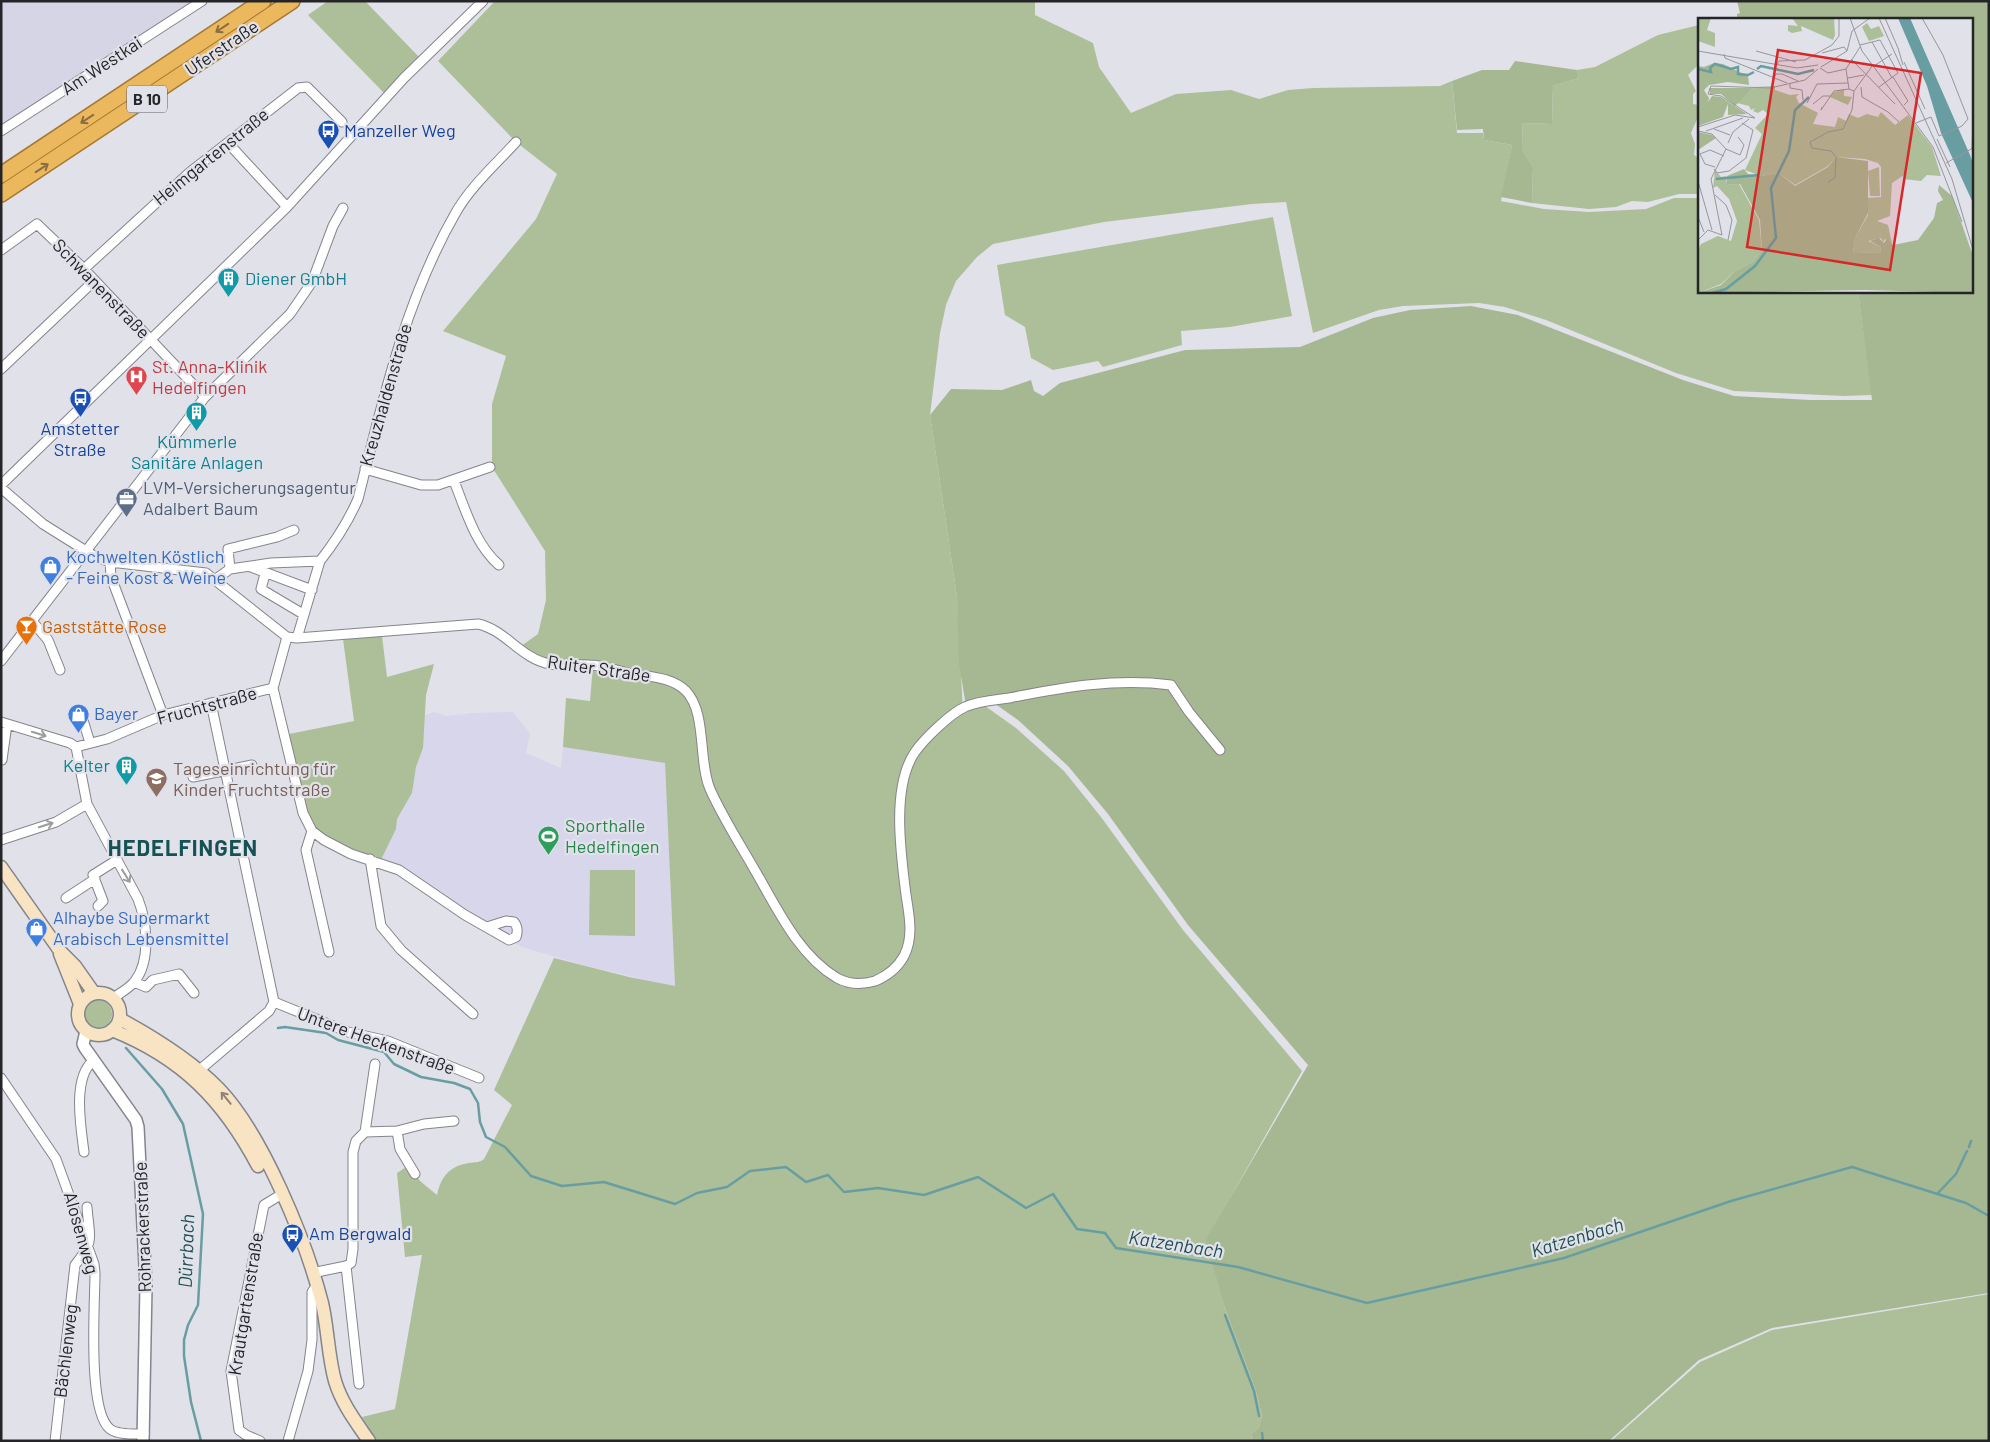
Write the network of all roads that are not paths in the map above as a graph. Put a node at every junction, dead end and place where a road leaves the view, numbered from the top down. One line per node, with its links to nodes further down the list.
1 (202, 1): 6 (street, Am Westkai)
2 (263, 1): 9 (highway, Uferstraße / B 10, one-way to 9)
3 (292, 1): 10 (highway, Uferstraße / B 10, one-way to 3)
4 (483, 1): 11 (street)
5 (342, 122): 8 (street, Heimgartenstraße)
6 (1, 131)
7 (516, 142): 20 (street, Kreuzhaldenstraße)
8 (228, 144): 11 (street); 14 (street, Heimgartenstraße)
9 (1, 175)
10 (1, 194)
11 (288, 207): 16 (street)
12 (343, 208): 18 (street)
13 (1, 250): 14 (street, Schwanenstraße)
14 (84, 269): 15 (street, Schwanenstraße)
15 (94, 281): 16 (street, Schwanenstraße); 17 (street)
16 (151, 340): 18 (street, Schwanenstraße); 21 (street)
17 (1, 369)
18 (205, 397): 24 (street)
19 (490, 466): 22 (street)
20 (366, 469): 22 (street); 25 (street, Kreuzhaldenstraße)
21 (3, 481): 24 (street)
22 (454, 481): 27 (street)
23 (294, 530): 29 (street)
24 (86, 552): 26 (street); 34 (street)
25 (320, 561): 28 (street); 32 (street, Kreuzhaldenstraße)
26 (110, 562): 31 (street); 41 (street)
27 (499, 565)
28 (251, 567): 29 (street); 30 (street)
29 (230, 569): 31 (street)
30 (265, 574): 32 (street); 33 (street)
31 (216, 579): 35 (street)
32 (312, 590): 33 (street, Kreuzhaldenstraße)
33 (303, 614): 36 (street, Kreuzhaldenstraße)
34 (32, 621): 37 (street); 38 (street)
35 (287, 637): 36 (street, Ruiter Straße); 39 (street, Fruchtstraße)
36 (297, 638): 46 (street, Ruiter Straße)
37 (1, 661)
38 (60, 670)
39 (273, 688): 40 (street, Fruchtstraße); 52 (street)
40 (211, 703): 41 (street, Fruchtstraße); 49 (street, Untere Heckenstraße)
41 (163, 715): 44 (street, Fruchtstraße)
42 (83, 720): 44 (street)
43 (4, 723): 45 (street, one-way to 45); 47 (street)
44 (90, 744): 45 (street, Fruchtstraße)
45 (76, 747): 51 (street)
46 (1220, 750)
47 (2, 760)
48 (252, 765): 49 (street)
49 (224, 770): 50 (street); 67 (street, Untere Heckenstraße)
50 (193, 777)
51 (87, 804): 53 (street, one-way to 51); 55 (street)
52 (312, 831): 54 (street); 62 (street)
53 (1, 840)
54 (370, 859): 60 (street); 69 (street)
55 (117, 860): 57 (street); 63 (street, one-way to 63)
56 (1, 867): 61 (main road)
57 (95, 879): 58 (street); 59 (street)
58 (66, 898)
59 (98, 906)
60 (487, 927)
61 (60, 951): 64 (main road); 68 (main road)
62 (329, 952)
63 (134, 982): 65 (street); 66 (street)
64 (94, 993): 66 (main road); 68 (main road)
65 (194, 993)
66 (113, 998): 70 (main road)
67 (274, 1002): 74 (street, Untere Heckenstraße); 76 (street, Untere Heckenstraße)
68 (80, 1004): 71 (main road)
69 (473, 1014)
70 (116, 1024): 71 (main road); 74 (main road)
71 (86, 1030): 72 (street, Rohrackerstraße)
72 (93, 1061): 80 (street); 89 (street, Rohrackerstraße)
73 (375, 1064): 78 (street)
74 (195, 1074): 82 (main road)
75 (1, 1078): 84 (street, Alosenweg)
76 (479, 1078)
77 (454, 1121): 79 (street)
78 (365, 1132): 79 (street); 85 (street)
79 (397, 1132): 81 (street)
80 (84, 1152)
81 (415, 1174)
82 (278, 1196): 86 (main road); 91 (street, Krautgartenstraße)
83 (87, 1207): 84 (street)
84 (88, 1249): 89 (street, Alosenweg); 90 (street, Bächlenweg)
85 (346, 1266): 86 (street); 88 (street)
86 (312, 1273): 87 (main road)
87 (316, 1286): 92 (street); 93 (main road)
88 (359, 1384)
89 (143, 1438)
90 (55, 1441)
91 (260, 1441)
92 (288, 1441)
93 (368, 1441)

